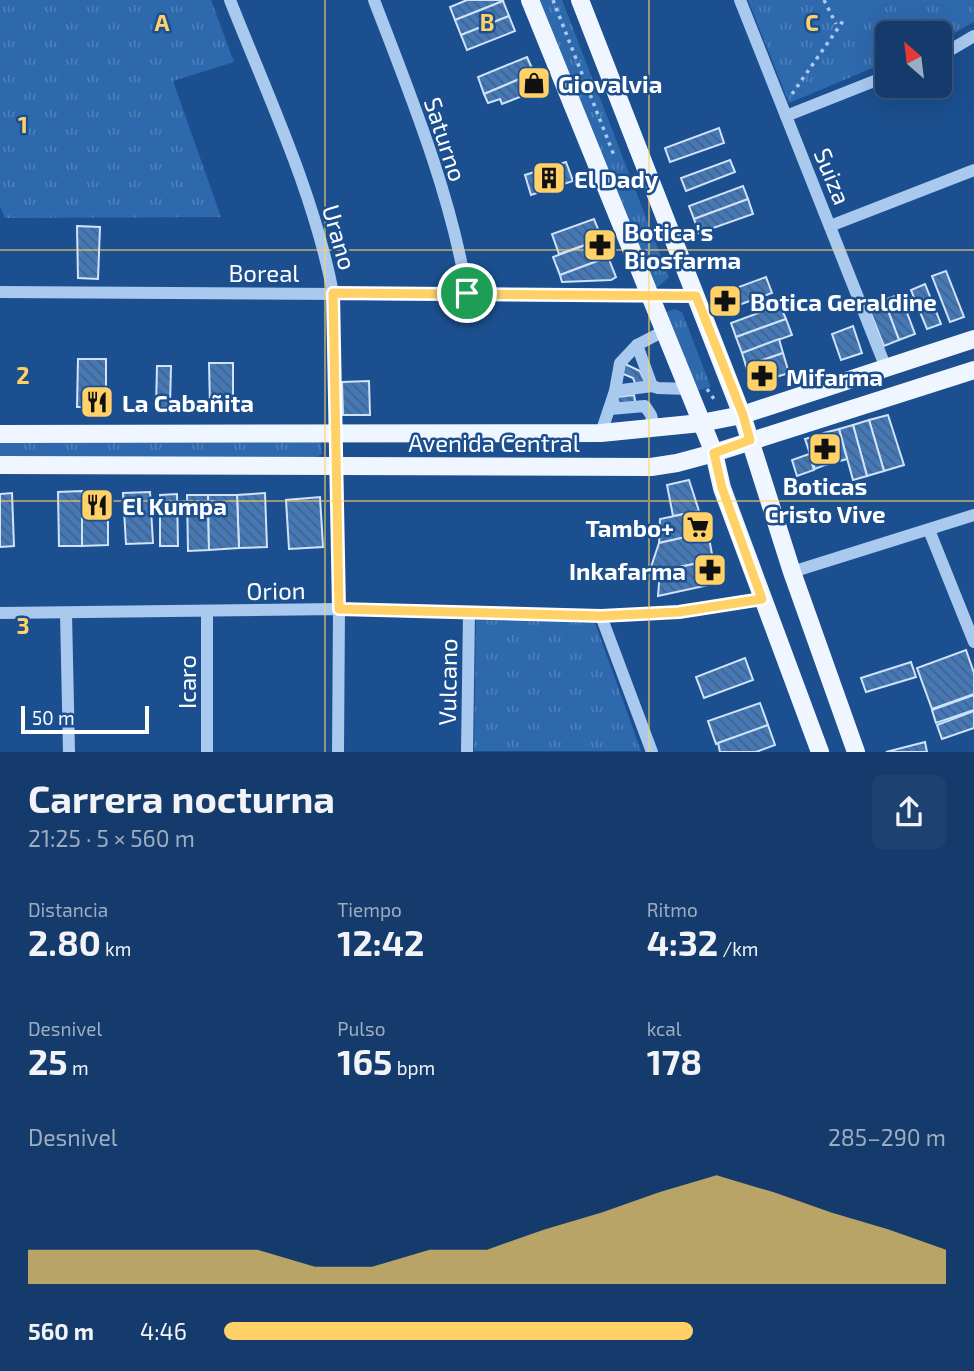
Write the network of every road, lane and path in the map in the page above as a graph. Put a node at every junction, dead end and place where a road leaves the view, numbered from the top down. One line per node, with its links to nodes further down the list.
1 (230, 0): 17 (street, Urano)
2 (374, 0): 18 (street, Saturno)
3 (530, 0): 19 (main road)
4 (581, 0): 20 (main road)
5 (740, 0): 13 (street, Suiza)
6 (824, 0): 8 (path)
7 (843, 21): 12 (path)
8 (836, 24)
9 (974, 36): 10 (street)
10 (952, 49)
11 (875, 81): 13 (street)
12 (789, 98)
13 (786, 116): 15 (street, Suiza)
14 (974, 170): 15 (street)
15 (830, 226): 24 (street, Suiza)
16 (0, 292): 17 (street, Boreal)
17 (333, 293): 18 (street, Boreal); 33 (street, Urano)
18 (467, 293): 19 (street, Boreal)
19 (648, 294): 20 (street, Boreal); 21 (main road)
20 (696, 296): 30 (main road)
21 (664, 331): 23 (street); 27 (main road)
22 (974, 339): 24 (main road, Avenida Central)
23 (637, 345): 26 (street); 28 (street)
24 (886, 368): 30 (main road, Avenida Central)
25 (974, 370): 36 (main road, Avenida Central)
26 (652, 386): 27 (street); 28 (street)
27 (688, 389): 31 (main road)
28 (615, 391): 29 (street)
29 (610, 409): 32 (street); 34 (street)
30 (743, 415): 31 (main road, Avenida Central); 36 (main road)
31 (701, 423): 32 (main road, Avenida Central); 37 (main road)
32 (654, 428): 34 (main road, Avenida Central)
33 (336, 433): 34 (main road, Avenida Central); 35 (main road, Avenida Central); 39 (street, Urano)
34 (601, 433)
35 (0, 434)
36 (750, 440): 37 (main road, Avenida Central); 42 (main road)
37 (714, 453): 39 (main road, Avenida Central); 43 (main road)
38 (0, 465): 39 (main road, Avenida Central)
39 (337, 466): 44 (street, Urano)
40 (974, 515): 41 (street)
41 (929, 530): 42 (street); 50 (street)
42 (792, 572): 57 (main road)
43 (762, 599): 49 (street, Orion); 56 (main road)
44 (339, 609): 45 (street, Orion); 46 (street, Orion); 53 (street, Urano)
45 (207, 612): 48 (street, Orion); 52 (street, Icaro)
46 (469, 612): 49 (street, Orion); 54 (street, Vulcano)
47 (0, 613): 48 (street, Orion)
48 (66, 613): 51 (street)
49 (601, 616): 55 (street)
50 (974, 642)
51 (69, 751)
52 (207, 751)
53 (338, 751)
54 (467, 751)
55 (652, 751)
56 (820, 751)
57 (856, 751)

